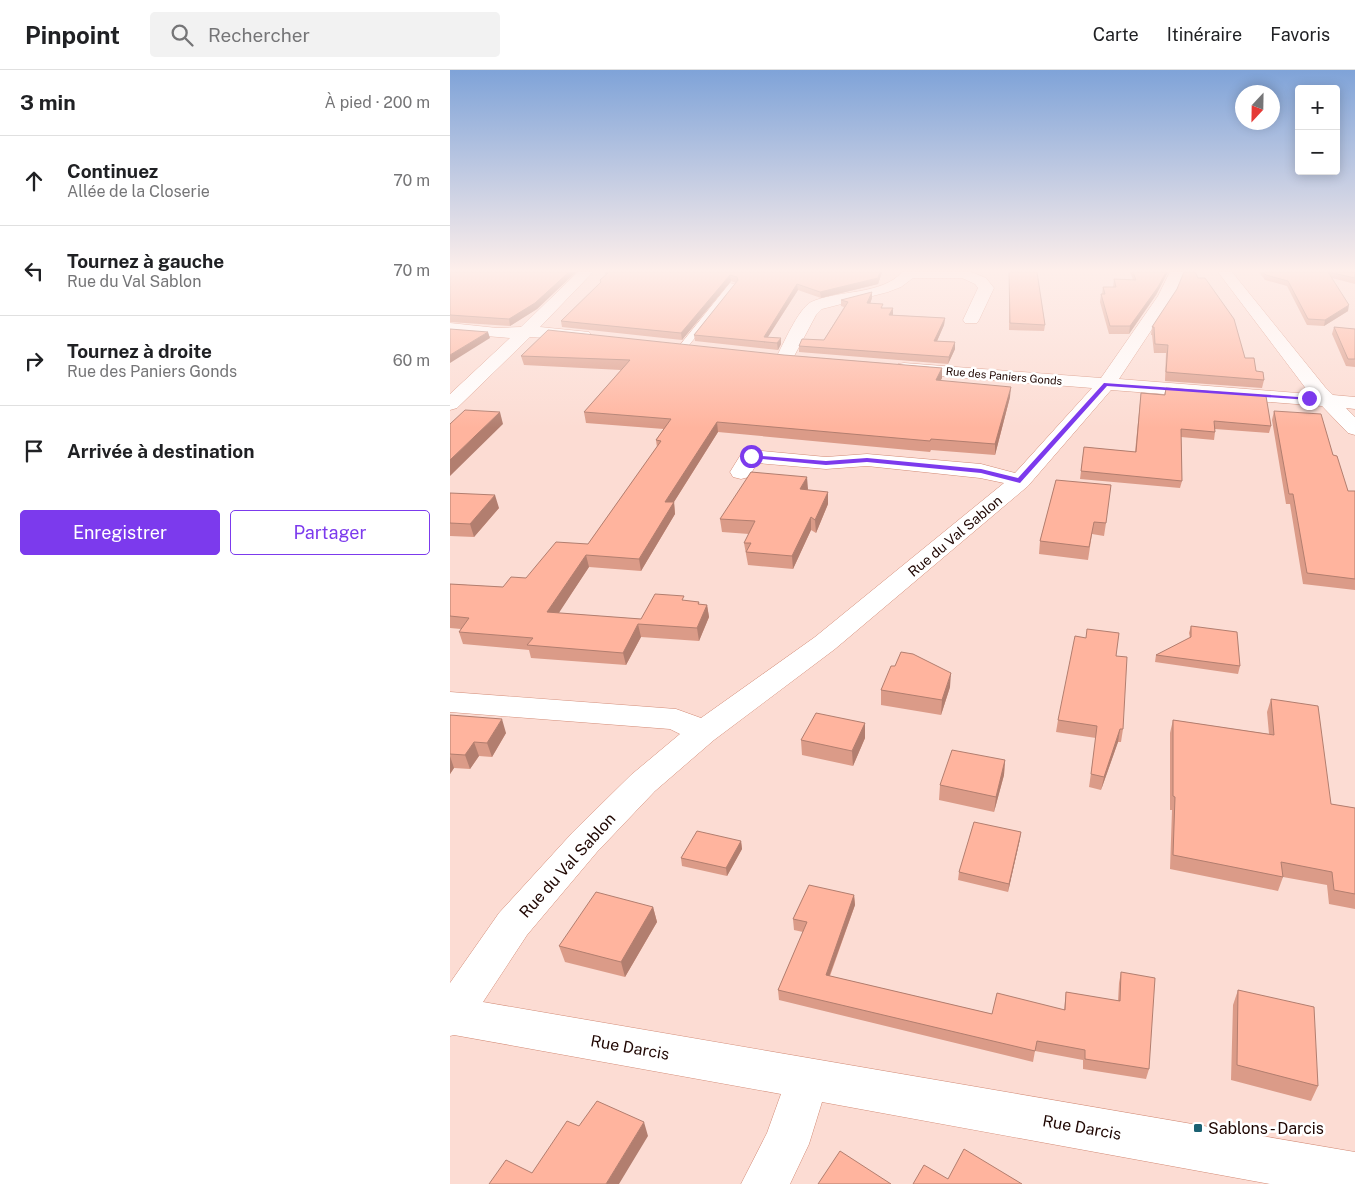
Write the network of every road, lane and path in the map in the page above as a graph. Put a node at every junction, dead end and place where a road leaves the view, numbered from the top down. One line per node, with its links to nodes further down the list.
1 (534, 324): 7 (street)
2 (702, 324): 10 (lane)
3 (803, 324): 13 (street)
4 (1147, 324): 16 (street, Rue du Val Sablon)
5 (1266, 324): 17 (street)
6 (450, 328): 7 (street)
7 (526, 332): 8 (street); 19 (street)
8 (596, 337)
9 (664, 345): 10 (street)
10 (683, 347): 11 (street)
11 (702, 349)
12 (767, 356): 13 (street)
13 (785, 358): 14 (street)
14 (805, 360)
15 (884, 366): 16 (street, Rue des Paniers Gonds)
16 (1106, 384): 17 (street, Rue des Paniers Gonds); 22 (street, Rue du Val Sablon)
17 (1326, 399): 18 (street, Rue des Paniers Gonds); 20 (street)
18 (1355, 402)
19 (450, 404)
20 (1355, 428)
21 (741, 472): 22 (street)
22 (1020, 481): 24 (street, Rue du Val Sablon)
23 (450, 702): 24 (street)
24 (703, 732): 25 (street, Rue du Val Sablon)
25 (450, 1016): 26 (street, Rue Darcis)
26 (808, 1079): 27 (street, Rue Darcis); 28 (street)
27 (1355, 1176)
28 (765, 1184)

